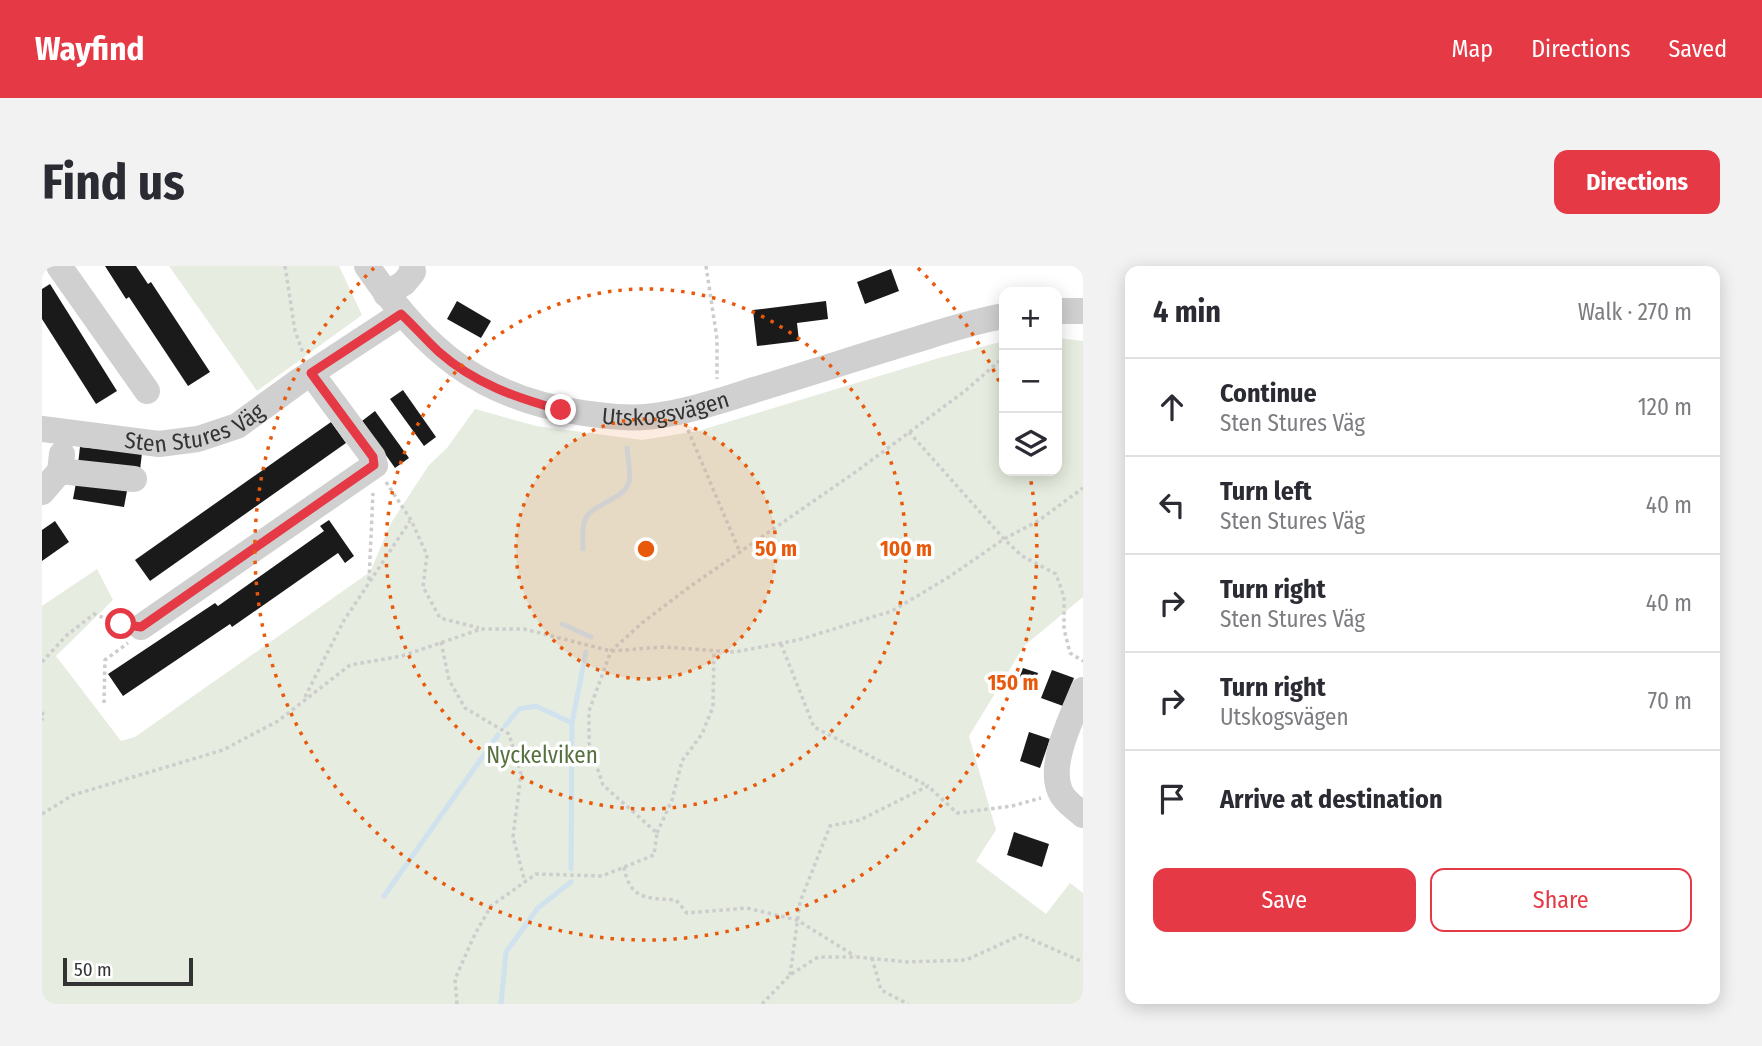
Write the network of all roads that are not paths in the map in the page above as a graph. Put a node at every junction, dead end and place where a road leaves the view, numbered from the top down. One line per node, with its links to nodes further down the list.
1 (59, 266): 9 (street, Sten Stures Väg)
2 (367, 266): 4 (street, Utskogsvägen)
3 (412, 266): 4 (street, Sten Stures Väg)
4 (394, 304): 7 (street, Utskogsvägen); 8 (street, Sten Stures Väg)
5 (1062, 311): 6 (street)
6 (1083, 311)
7 (999, 317)
8 (311, 373): 10 (street, Sten Stures Väg); 14 (street)
9 (147, 391)
10 (53, 430): 11 (street, Sten Stures Väg)
11 (60, 471): 12 (street, Sten Stures Väg); 13 (street)
12 (134, 479)
13 (42, 492)
14 (141, 627)
15 (1083, 690): 16 (street)
16 (1083, 815)

